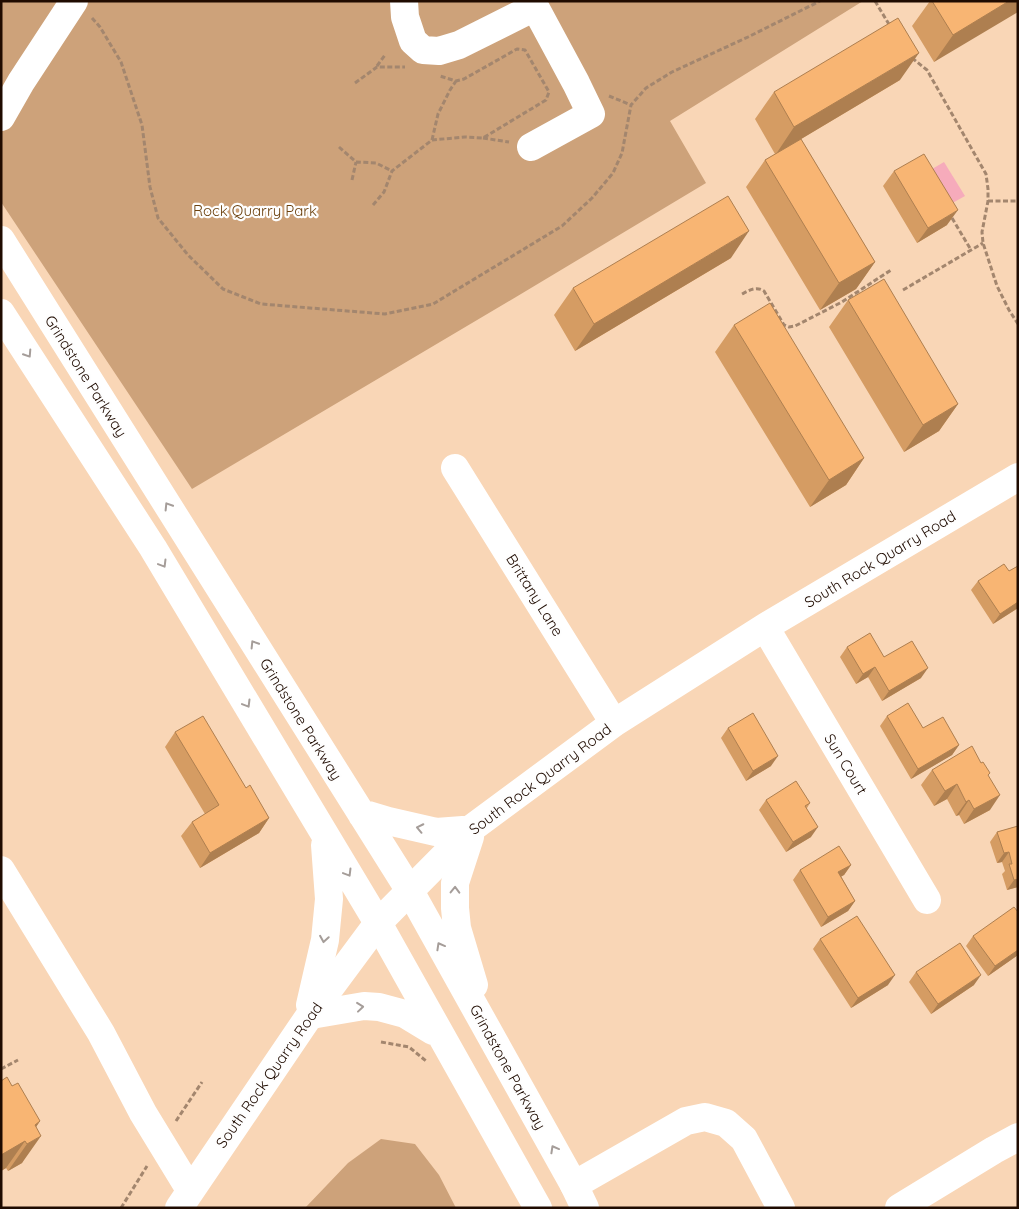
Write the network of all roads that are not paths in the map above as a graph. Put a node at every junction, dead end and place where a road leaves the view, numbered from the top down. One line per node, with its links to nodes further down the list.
1 (404, 1): 4 (main road)
2 (81, 8): 3 (main road)
3 (1, 117)
4 (531, 147)
5 (1, 240): 11 (main road, Grindstone Parkway, one-way to 5)
6 (1, 314): 13 (main road, one-way to 13)
7 (455, 468): 10 (main road, Brittany Lane)
8 (1018, 477): 9 (main road, South Rock Quarry Road)
9 (765, 628): 10 (main road, South Rock Quarry Road); 16 (main road, Sun Court)
10 (614, 723): 12 (main road, South Rock Quarry Road)
11 (362, 815): 12 (main road, one-way to 11); 15 (main road, Grindstone Parkway)
12 (468, 832): 15 (main road, South Rock Quarry Road); 18 (main road, one-way to 12)
13 (328, 840): 17 (main road, one-way to 17); 19 (main road, one-way to 19)
14 (1, 870): 23 (main road)
15 (410, 891): 17 (main road, South Rock Quarry Road); 18 (main road, Grindstone Parkway, one-way to 15)
16 (926, 900)
17 (378, 923): 19 (main road, South Rock Quarry Road); 20 (main road)
18 (473, 1005): 22 (main road, Grindstone Parkway, one-way to 18)
19 (312, 1012): 20 (main road, one-way to 20); 23 (main road, South Rock Quarry Road)
20 (438, 1031): 24 (main road)
21 (1018, 1137): 26 (main road)
22 (579, 1196): 25 (main road)
23 (185, 1199)
24 (538, 1208)
25 (781, 1208)
26 (899, 1208)

